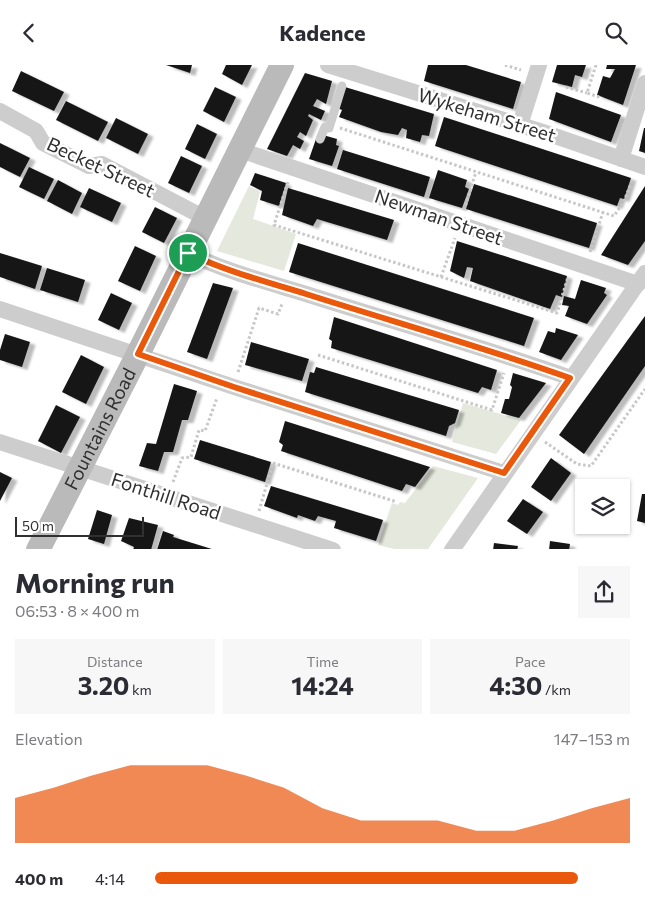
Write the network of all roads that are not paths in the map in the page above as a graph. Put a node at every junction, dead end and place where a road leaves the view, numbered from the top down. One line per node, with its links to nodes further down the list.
1 (282, 65): 9 (street, Fountains Road)
2 (328, 65): 7 (street, Wykeham Street)
3 (540, 65): 7 (street)
4 (645, 83): 10 (street)
5 (342, 86): 8 (lane)
6 (0, 111): 12 (street, Becket Street)
7 (520, 125): 10 (street, Wykeham Street)
8 (320, 139)
9 (240, 150): 12 (street, Fountains Road); 14 (street, Newman Street)
10 (621, 159): 11 (street, Wykeham Street)
11 (642, 166)
12 (205, 218): 13 (street, Fountains Road)
13 (188, 253): 16 (street, Fountains Road); 17 (street)
14 (641, 278): 17 (street)
15 (0, 309): 16 (street)
16 (138, 354): 19 (street, Fountains Road); 20 (street)
17 (570, 378): 20 (street)
18 (0, 442): 19 (street, Fonthill Road)
19 (79, 469): 21 (street, Fonthill Road); 22 (street, Fountains Road)
20 (504, 473): 24 (street)
21 (316, 547): 23 (street, Fonthill Road)
22 (38, 549)
23 (333, 549)
24 (452, 549)

